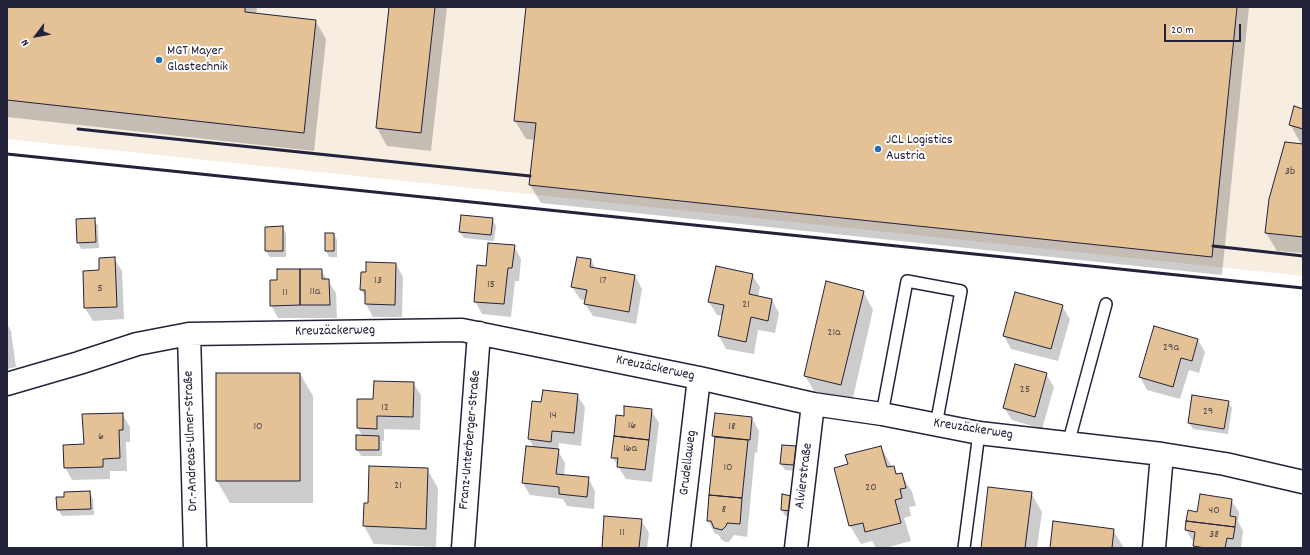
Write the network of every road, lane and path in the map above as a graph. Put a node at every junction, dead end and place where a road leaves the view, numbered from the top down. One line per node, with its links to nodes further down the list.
1 (1106, 304): 10 (lane)
2 (479, 333): 3 (street, Kreuzäckerweg); 4 (street, Kreuzäckerweg); 14 (street, Franz-Unterberger-Straße)
3 (189, 334): 5 (street, Kreuzäckerweg); 13 (street, Dr.-Andreas-Ulmer-Straße)
4 (699, 378): 6 (street, Kreuzäckerweg); 15 (street, Grudellaweg)
5 (7, 384)
6 (813, 404): 7 (street, Kreuzäckerweg); 16 (street, Alvierstraße)
7 (882, 414): 8 (street, Kreuzäckerweg); 8 (lane)
8 (936, 425): 9 (street, Kreuzäckerweg)
9 (979, 433): 10 (street, Kreuzäckerweg); 17 (lane)
10 (1068, 444): 11 (street, Kreuzäckerweg)
11 (1162, 454): 12 (street, Kreuzäckerweg); 18 (street)
12 (1303, 482)
13 (195, 548)
14 (463, 548)
15 (680, 548)
16 (796, 548)
17 (964, 548)
18 (1154, 548)

